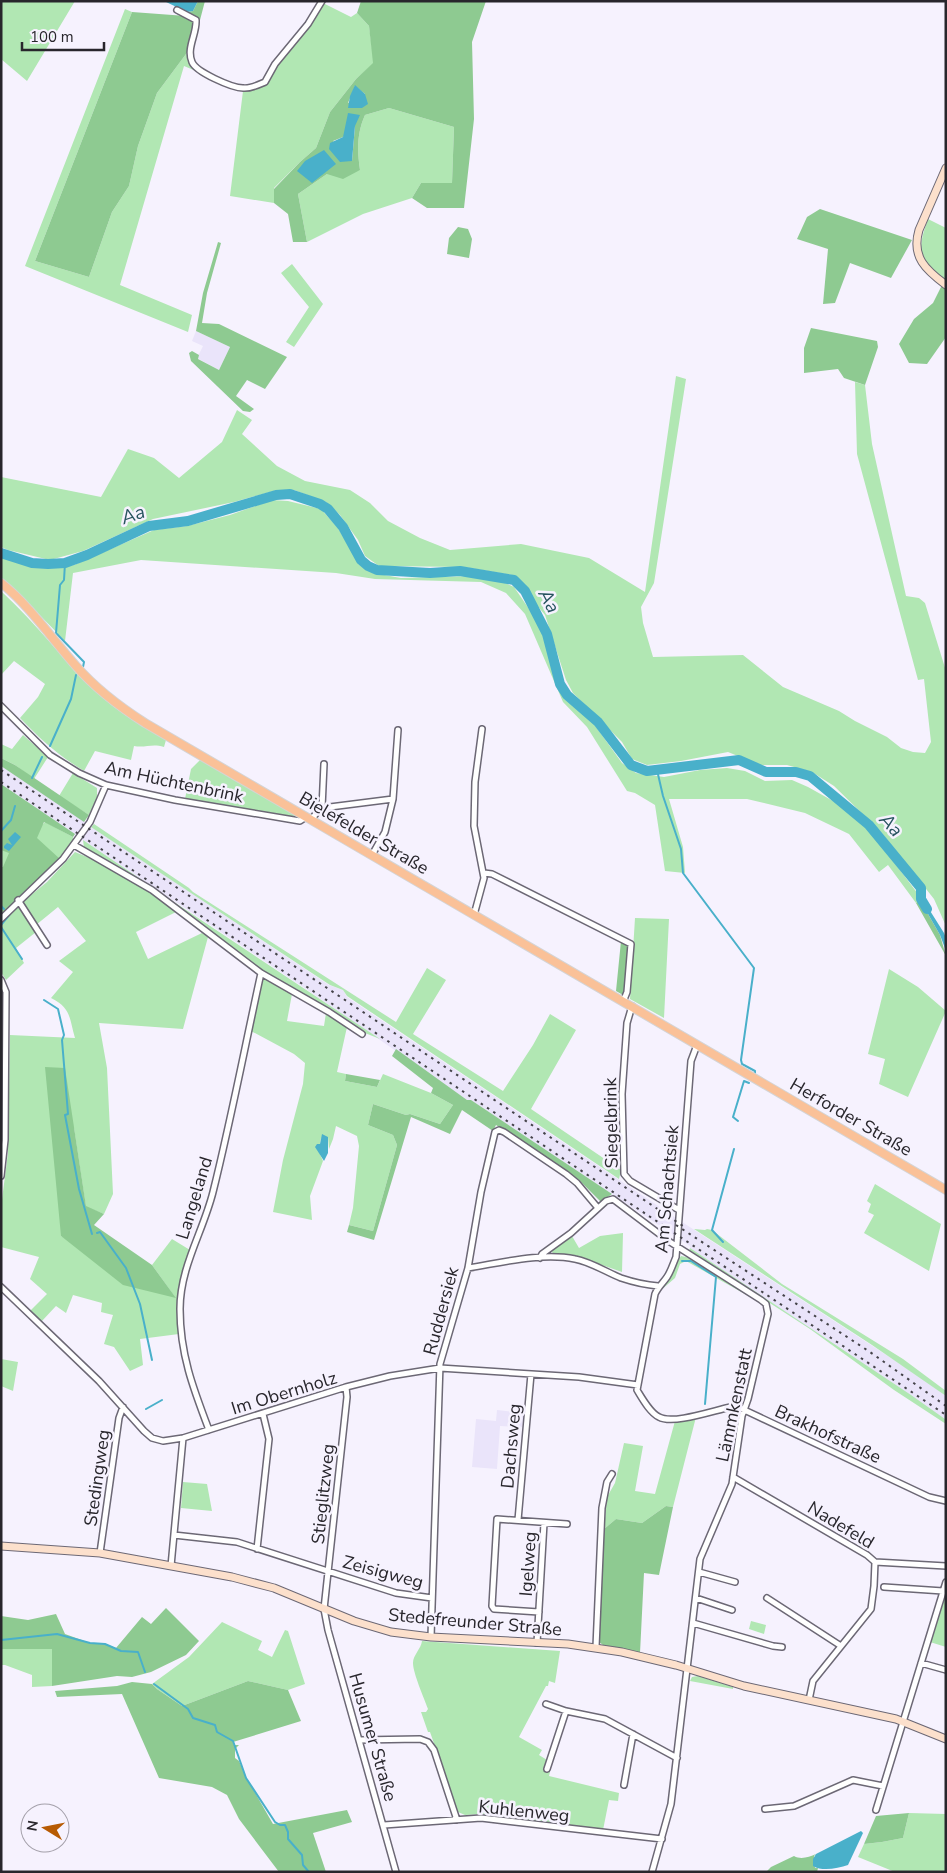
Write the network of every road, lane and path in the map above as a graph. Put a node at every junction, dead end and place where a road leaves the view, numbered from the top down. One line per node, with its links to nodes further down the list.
1 (322, 1): 2 (street)
2 (177, 10)
3 (946, 168): 4 (street)
4 (946, 286)
5 (1, 583): 13 (main road, Bielefelder Straße)
6 (1, 706): 10 (street, Am Hüchtenbrink)
7 (482, 729): 16 (street)
8 (398, 730): 11 (street)
9 (324, 764): 12 (street)
10 (106, 785): 13 (street, Am Hüchtenbrink); 14 (street)
11 (393, 799): 12 (street); 15 (street)
12 (322, 808): 13 (street)
13 (309, 818): 15 (main road, Bielefelder Straße)
14 (74, 844): 17 (street); 21 (street)
15 (372, 855): 18 (main road, Bielefelder Straße)
16 (484, 873): 18 (street); 23 (street)
17 (18, 900): 19 (street); 20 (street)
18 (474, 915): 23 (main road, Bielefelder Straße)
19 (1, 919)
20 (47, 945)
21 (261, 973): 25 (street); 44 (street, Langeland)
22 (1, 980): 28 (street)
23 (623, 1002): 24 (main road, Bielefelder Straße)
24 (632, 1006): 26 (main road, Bielefelder Straße); 31 (street, Siegelbrink)
25 (362, 1034)
26 (697, 1045): 27 (main road, Bielefelder Straße); 31 (street, Am Schachtsiek)
27 (741, 1071): 29 (main road, Herforder Straße)
28 (1, 1176)
29 (946, 1190)
30 (598, 1208): 32 (street); 33 (street); 34 (street, Ruddersiek)
31 (680, 1210): 32 (street, Am Schachtsiek)
32 (677, 1246): 35 (street, Am Schachtsiek); 42 (street, Lämmkenstatt)
33 (540, 1258): 34 (street); 35 (street)
34 (468, 1268): 37 (street, Ruddersiek)
35 (658, 1286): 40 (street, Am Schachtsiek)
36 (1, 1287): 41 (street, Im Obernholz)
37 (440, 1368): 38 (street, Im Obernholz); 39 (street, Im Obernholz); 65 (street, Ruddersiek)
38 (531, 1374): 40 (street, Im Obernholz); 49 (street, Dachsweg)
39 (346, 1387): 43 (street, Im Obernholz); 59 (street, Stieglitzweg)
40 (637, 1387): 42 (street, Brakhofstraße)
41 (123, 1407): 45 (street, Im Obernholz); 55 (street, Stedingweg)
42 (744, 1410): 47 (street, Lämmkenstatt); 48 (street, Brakhofstraße)
43 (263, 1414): 44 (street, Im Obernholz); 54 (street)
44 (209, 1430): 45 (street, Im Obernholz)
45 (183, 1438): 52 (street)
46 (612, 1474): 74 (street)
47 (733, 1477): 56 (street, Nadefeld); 60 (street, Lämmkenstatt)
48 (946, 1501)
49 (518, 1520): 50 (street); 70 (street)
50 (544, 1523): 51 (street); 70 (street, Igelweg)
51 (566, 1524)
52 (174, 1535): 54 (street, Zeisigweg); 57 (street)
53 (1, 1546): 55 (street, Stedefreunder Straße)
54 (257, 1549): 59 (street, Zeisigweg)
55 (100, 1553): 57 (street, Stedefreunder Straße)
56 (875, 1562): 58 (street); 75 (street, Nadefeld)
57 (171, 1566): 68 (street, Stedefreunder Straße)
58 (946, 1566)
59 (328, 1572): 65 (street, Zeisigweg); 68 (street, Stieglitzweg)
60 (699, 1572): 61 (street); 66 (street, Lämmkenstatt)
61 (735, 1582)
62 (946, 1582): 64 (street)
63 (884, 1587): 64 (street)
64 (943, 1591): 77 (street)
65 (432, 1598): 72 (street, Ruddersiek)
66 (696, 1598): 69 (street); 71 (street, Lämmkenstatt)
67 (767, 1598): 75 (street)
68 (324, 1606): 72 (street, Stedefreunder Straße); 86 (street, Husumer Straße)
69 (732, 1610)
70 (539, 1612): 73 (street, Igelweg)
71 (693, 1623): 76 (street); 78 (street, Lämmkenstatt)
72 (431, 1634): 73 (street, Stedefreunder Straße)
73 (537, 1640): 74 (street, Stedefreunder Straße)
74 (597, 1644): 78 (street, Stedefreunder Straße)
75 (841, 1646): 80 (street, Nadefeld)
76 (782, 1647)
77 (921, 1663): 79 (street); 83 (street)
78 (688, 1669): 80 (street, Stedefreunder Straße); 87 (street, Lämmkenstatt)
79 (946, 1670)
80 (809, 1700): 83 (street, Stedefreunder Straße)
81 (546, 1704): 82 (street)
82 (566, 1711): 84 (street); 88 (street)
83 (903, 1721): 85 (street, Stedefreunder Straße); 90 (street)
84 (633, 1734): 87 (street); 89 (street)
85 (946, 1739)
86 (359, 1740): 93 (street); 94 (street, Husumer Straße)
87 (677, 1758): 95 (street, Lämmkenstatt)
88 (547, 1769)
89 (624, 1785)
90 (883, 1786): 91 (street); 92 (street)
91 (765, 1809)
92 (876, 1810)
93 (457, 1820): 94 (street, Kuhlenweg); 95 (street, Kuhlenweg)
94 (384, 1825): 96 (street, Husumer Straße)
95 (662, 1839): 97 (street, Lämmkenstatt)
96 (396, 1872)
97 (652, 1872)

